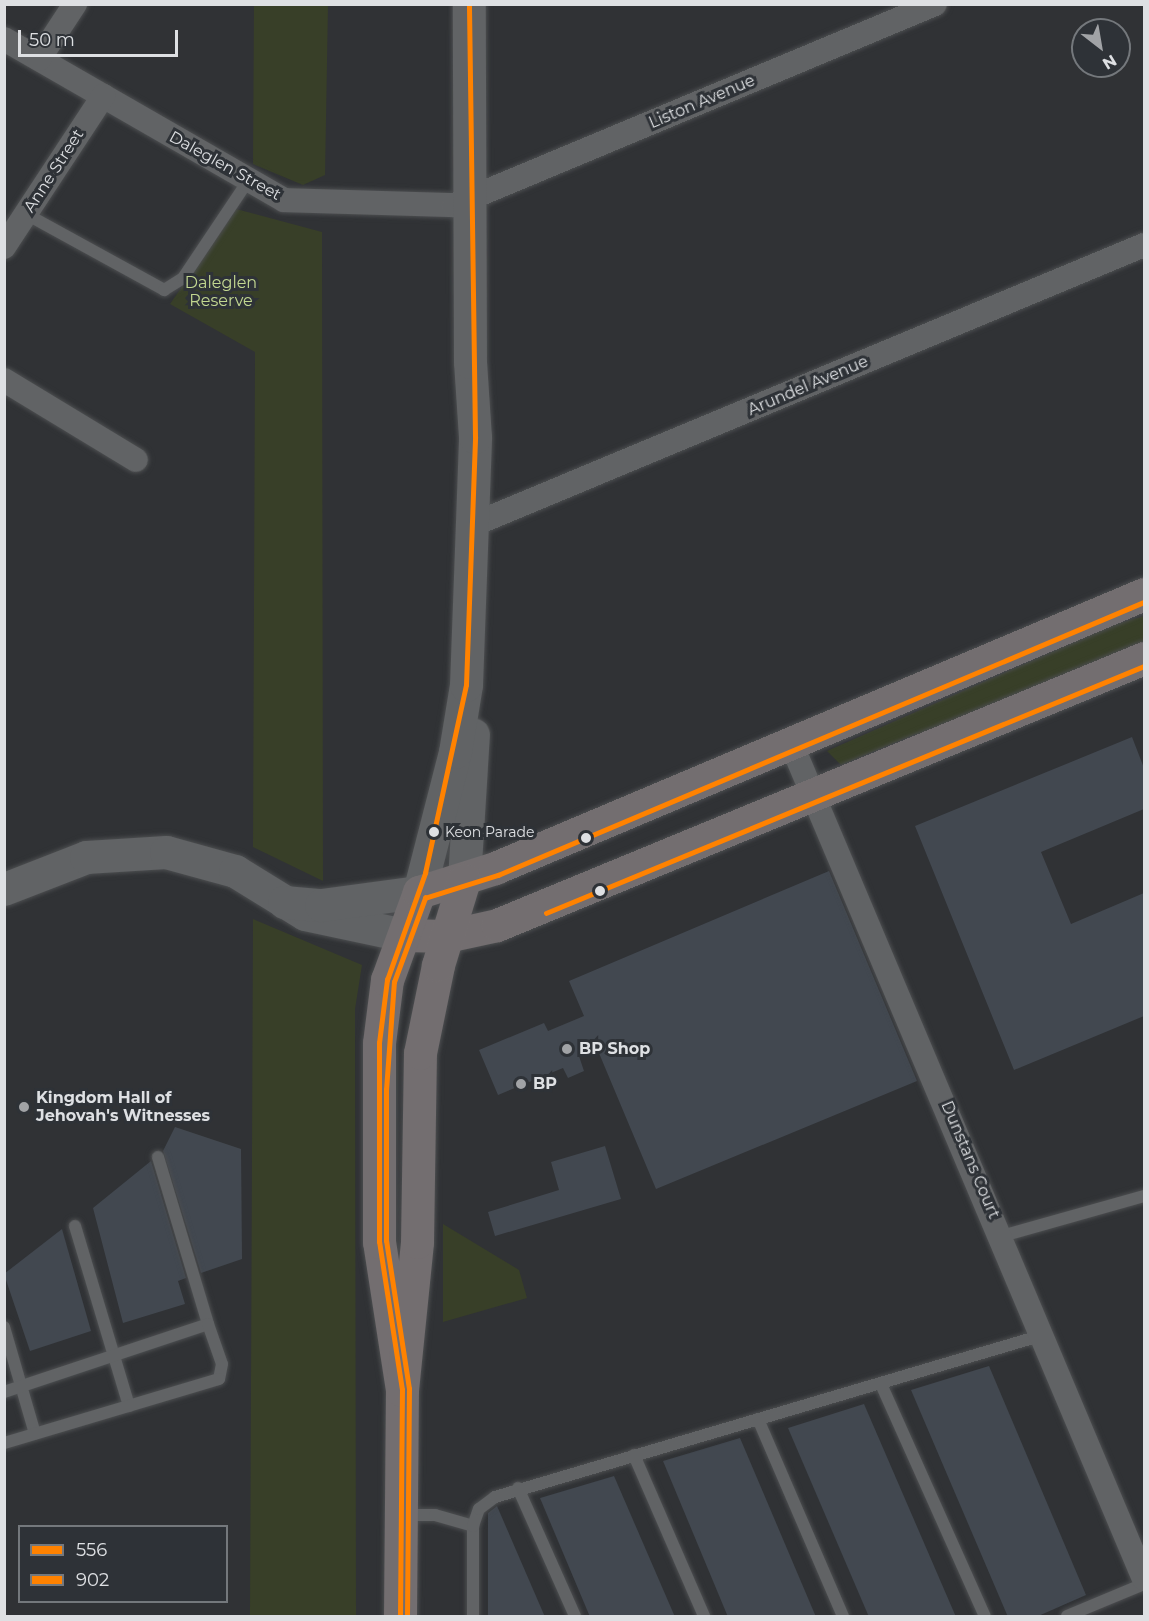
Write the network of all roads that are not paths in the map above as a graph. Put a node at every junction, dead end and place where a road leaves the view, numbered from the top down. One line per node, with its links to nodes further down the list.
1 (75, 4): 5 (street)
2 (470, 4): 8 (main road)
3 (935, 4): 8 (street, Liston Avenue)
4 (4, 39): 5 (street, Daleglen Street)
5 (39, 60): 6 (street, Daleglen Street)
6 (103, 96): 7 (street, Daleglen Street); 9 (street, Anne Street)
7 (248, 181): 8 (street, Daleglen Street); 9 (lane)
8 (469, 198): 14 (main road)
9 (26, 214): 11 (street, Anne Street)
10 (1144, 245): 14 (street, Arundel Avenue)
11 (4, 247)
12 (4, 380): 13 (street)
13 (136, 460)
14 (470, 526): 17 (main road)
15 (1144, 594): 18 (main road)
16 (1144, 658): 19 (main road)
17 (466, 684): 21 (main road); 22 (main road)
18 (791, 743): 19 (street, Dunstans Court); 21 (main road)
19 (815, 798): 25 (main road); 29 (street, Dunstans Court)
20 (12, 878): 23 (main road)
21 (464, 879): 22 (main road); 25 (main road)
22 (419, 892): 23 (main road); 24 (main road)
23 (284, 902): 24 (main road)
24 (404, 934): 25 (main road); 36 (main road)
25 (447, 936): 36 (main road)
26 (158, 1157): 30 (lane)
27 (1144, 1196): 29 (lane)
28 (75, 1226): 33 (lane)
29 (1002, 1236): 32 (street, Dunstans Court)
30 (208, 1324): 33 (lane); 38 (lane)
31 (4, 1327): 35 (lane)
32 (1043, 1335): 34 (lane); 46 (street, Dunstans Court)
33 (115, 1355): 35 (lane); 38 (lane)
34 (881, 1384): 39 (lane); 53 (lane)
35 (21, 1386): 37 (lane); 40 (lane)
36 (402, 1390): 44 (main road)
37 (4, 1392)
38 (129, 1406): 40 (lane)
39 (758, 1419): 42 (lane); 52 (lane)
40 (35, 1434): 41 (lane)
41 (4, 1443)
42 (634, 1455): 43 (lane); 51 (lane)
43 (518, 1488): 45 (lane); 50 (lane)
44 (401, 1515): 45 (lane); 48 (main road)
45 (473, 1526): 49 (lane)
46 (1144, 1579)
47 (1144, 1584): 54 (lane)
48 (400, 1617)
49 (473, 1617)
50 (575, 1617)
51 (704, 1617)
52 (843, 1617)
53 (985, 1617)
54 (1067, 1617)

